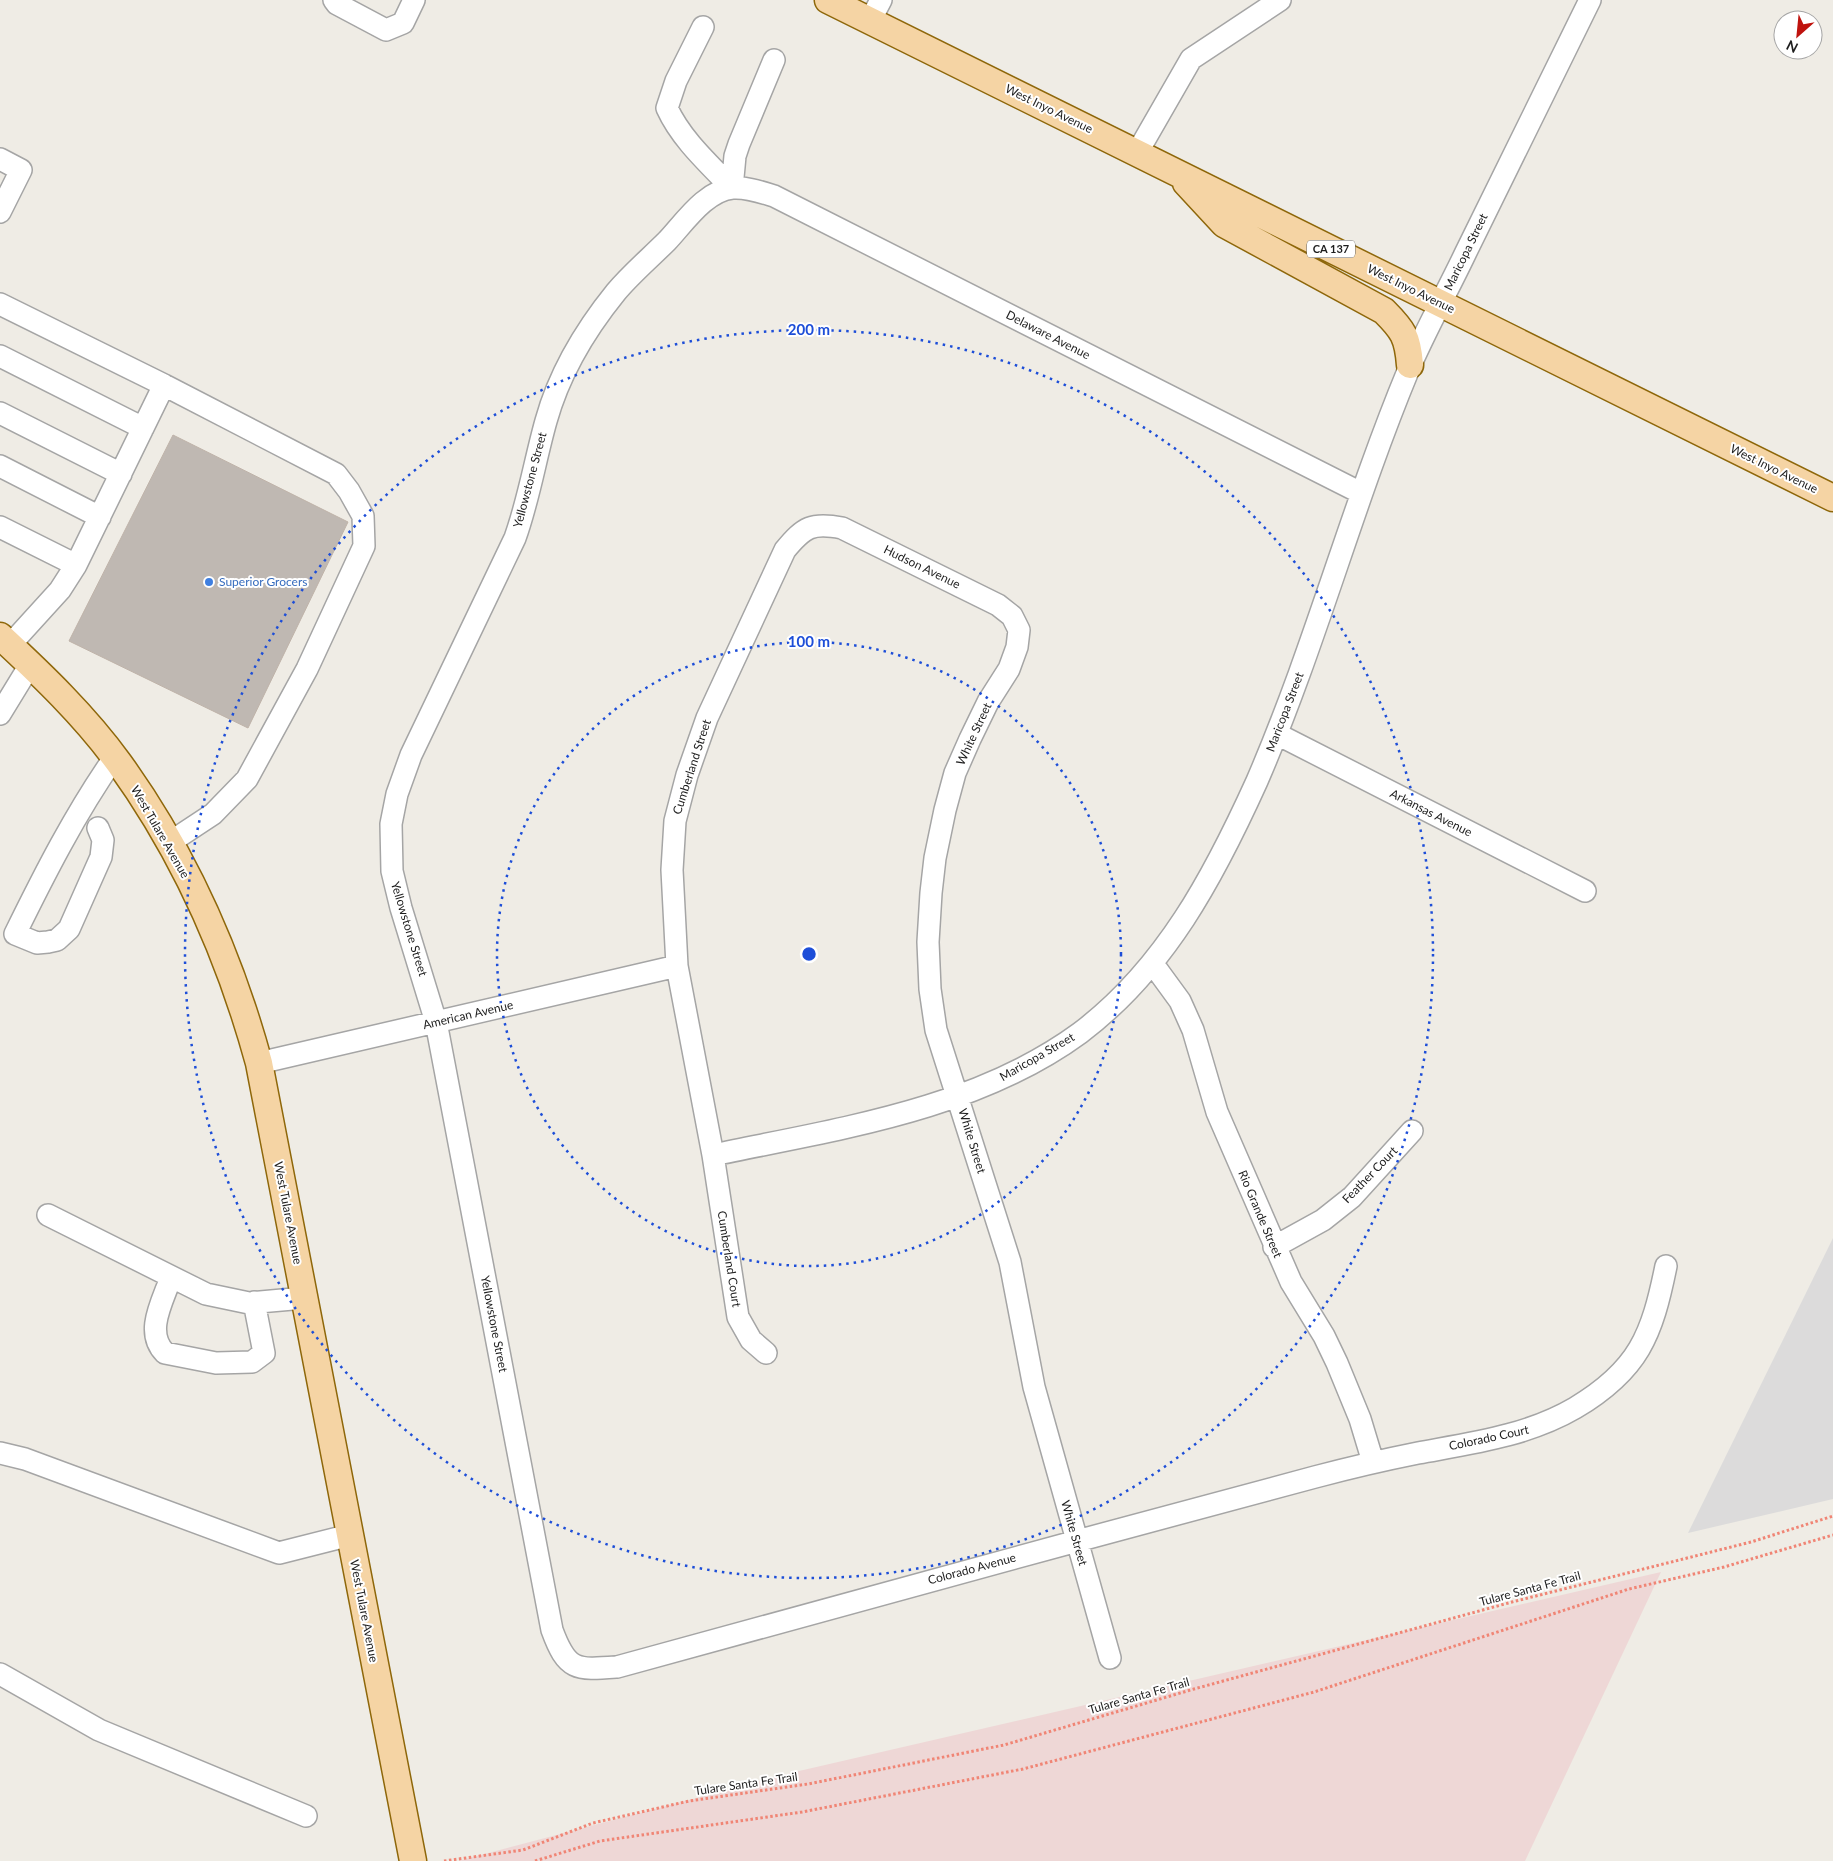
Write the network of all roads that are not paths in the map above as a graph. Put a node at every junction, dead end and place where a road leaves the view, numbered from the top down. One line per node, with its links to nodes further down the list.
1 (334, 0): 2 (street)
2 (414, 0)
3 (828, 0): 6 (main road, West Inyo Avenue / CA 137)
4 (1280, 0): 9 (street)
5 (1590, 0): 15 (street, Maricopa Street)
6 (875, 10): 9 (main road, West Inyo Avenue / CA 137)
7 (703, 27): 12 (street)
8 (774, 60): 12 (street)
9 (1138, 153): 11 (main road, West Inyo Avenue / CA 137)
10 (0, 159): 13 (street)
11 (1175, 171): 15 (main road, West Inyo Avenue / CA 137); 17 (main road)
12 (732, 188): 23 (street, Delaware Avenue); 40 (street, Yellowstone Street)
13 (0, 212)
14 (0, 304): 18 (street)
15 (1441, 304): 17 (street, Maricopa Street); 24 (main road, West Inyo Avenue / CA 137)
16 (0, 356): 20 (street)
17 (1410, 365): 23 (street, Maricopa Street)
18 (164, 384): 20 (street); 36 (street)
19 (0, 413): 22 (street)
20 (143, 428): 22 (street)
21 (0, 466): 25 (street)
22 (121, 474): 25 (street)
23 (1361, 493): 33 (street, Maricopa Street)
24 (1833, 498)
25 (100, 517): 28 (street)
26 (813, 526): 29 (street, Hudson Avenue); 39 (street, Cumberland Street)
27 (0, 527): 28 (street)
28 (76, 565): 30 (street)
29 (1019, 630): 42 (street, White Street)
30 (5, 640): 31 (main road, West Tulare Avenue)
31 (30, 665): 32 (street); 34 (main road, West Tulare Avenue)
32 (0, 714)
33 (1277, 734): 37 (street, Arkansas Avenue); 38 (street, Maricopa Street)
34 (114, 758): 35 (street); 36 (main road, West Tulare Avenue)
35 (98, 828)
36 (169, 843): 41 (main road, West Tulare Avenue)
37 (1585, 891)
38 (1153, 964): 42 (street, Maricopa Street); 46 (street, Rio Grande Street)
39 (677, 966): 40 (street, American Avenue); 44 (street, Cumberland Street)
40 (436, 1022): 41 (street, American Avenue); 57 (street, Yellowstone Street)
41 (259, 1063): 49 (main road, West Tulare Avenue)
42 (957, 1096): 44 (street, Maricopa Street); 55 (street, White Street)
43 (1412, 1131): 46 (street, Feather Court)
44 (713, 1155): 51 (street, Cumberland Court)
45 (48, 1216): 48 (street)
46 (1274, 1247): 53 (street, Rio Grande Street)
47 (1666, 1266): 53 (street, Colorado Court)
48 (172, 1277): 50 (street); 50 (street)
49 (304, 1298): 50 (street); 54 (main road, West Tulare Avenue)
50 (254, 1302)
51 (766, 1353)
52 (0, 1452): 54 (street)
53 (1373, 1462): 55 (street, Colorado Avenue)
54 (350, 1536): 60 (main road, West Tulare Avenue)
55 (1076, 1540): 56 (street, White Street); 57 (street, Colorado Avenue)
56 (1110, 1658)
57 (572, 1664)
58 (0, 1674): 59 (street)
59 (306, 1816)
60 (412, 1861)

